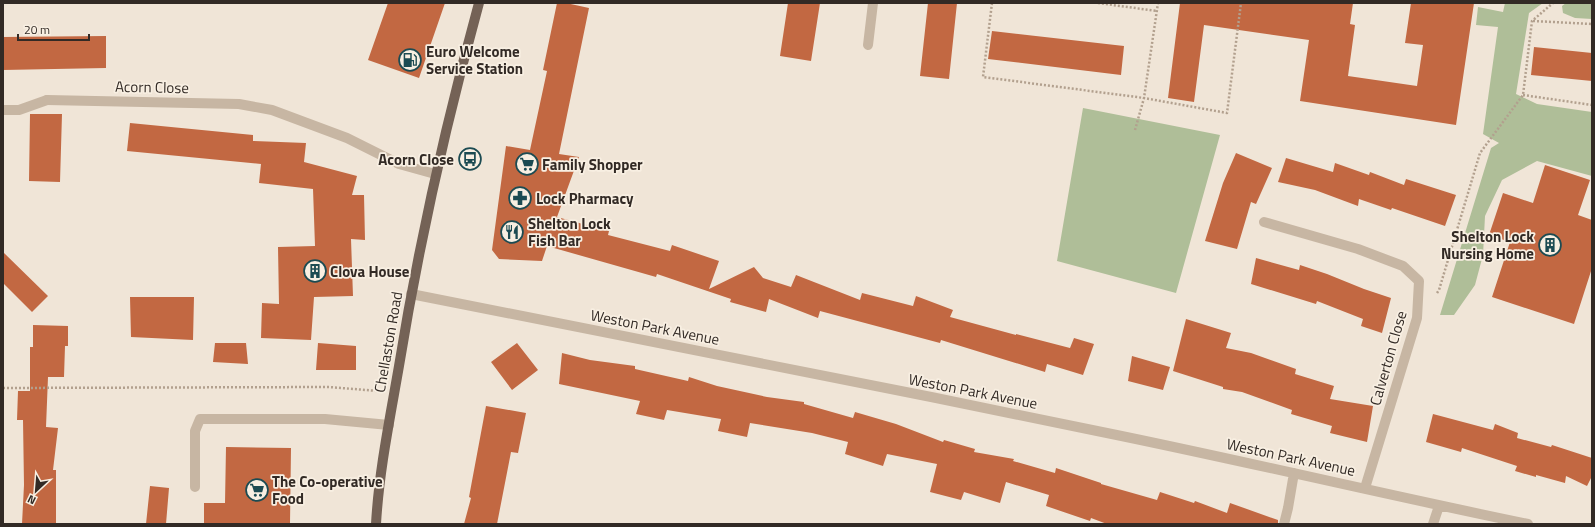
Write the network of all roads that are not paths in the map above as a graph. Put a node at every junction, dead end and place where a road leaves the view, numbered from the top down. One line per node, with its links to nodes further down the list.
1 (479, 3): 5 (main road, Chellaston Road)
2 (873, 3): 3 (street)
3 (868, 45)
4 (3, 110): 5 (street, Acorn Close)
5 (435, 174): 7 (main road, Chellaston Road)
6 (1264, 222): 11 (street, Calverton Close)
7 (411, 294): 8 (main road, Chellaston Road); 9 (street, Weston Park Avenue)
8 (389, 426): 10 (street); 13 (main road, Chellaston Road)
9 (1294, 473): 11 (street, Weston Park Avenue); 14 (street)
10 (195, 487)
11 (1365, 488): 12 (street, Weston Park Avenue)
12 (1439, 506): 15 (street); 16 (street, Weston Park Avenue)
13 (376, 524)
14 (1284, 524)
15 (1433, 524)
16 (1528, 524)

